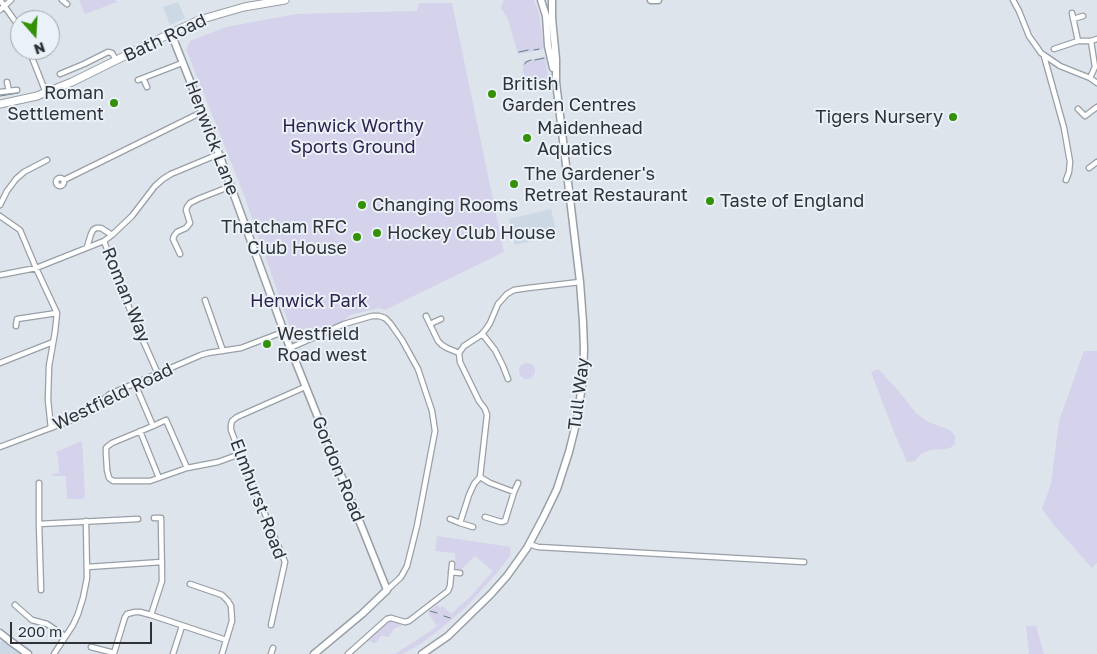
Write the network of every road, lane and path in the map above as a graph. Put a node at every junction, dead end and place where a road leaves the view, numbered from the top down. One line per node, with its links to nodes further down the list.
1 (0, 0): 11 (street)
2 (11, 0): 11 (street)
3 (62, 0): 10 (street)
4 (285, 0): 17 (main road, Bath Road)
5 (541, 0): 31 (street, Tull Way)
6 (552, 0): 31 (street, Tull Way)
7 (651, 0): 8 (street)
8 (658, 0)
9 (1013, 0): 22 (street)
10 (67, 4)
11 (5, 6): 12 (street); 13 (street)
12 (0, 10)
13 (10, 13)
14 (1072, 13): 16 (street)
15 (1083, 16): 16 (street)
16 (1073, 19): 19 (street)
17 (171, 33): 24 (main road, Bath Road); 25 (street, Henwick Lane)
18 (1097, 40): 20 (street)
19 (1078, 41): 20 (street); 21 (street)
20 (1091, 42): 28 (street)
21 (1054, 49)
22 (1044, 56): 28 (street); 47 (street)
23 (33, 60): 37 (street)
24 (116, 60): 26 (street, Bath Road); 37 (main road, Bath Road)
25 (182, 63): 27 (street); 41 (street, Henwick Lane)
26 (60, 74)
27 (144, 78): 29 (street); 33 (street)
28 (1090, 78): 32 (street)
29 (138, 80)
30 (7, 82): 34 (street)
31 (556, 82): 57 (street, Tull Way)
32 (1097, 83)
33 (147, 87)
34 (9, 90): 35 (street); 36 (street)
35 (17, 90)
36 (0, 92)
37 (46, 93): 38 (main road, Bath Road)
38 (0, 104)
39 (1097, 107): 40 (street)
40 (1078, 109)
41 (202, 112): 42 (street, Henwick Lane); 46 (street)
42 (219, 154): 48 (street, Henwick Lane); 51 (street, Roman Way)
43 (47, 160): 49 (street)
44 (1094, 162): 45 (street)
45 (1089, 168)
46 (64, 180)
47 (1066, 180)
48 (231, 186): 54 (street); 64 (street, Henwick Lane)
49 (0, 205)
50 (0, 216): 55 (street)
51 (112, 235): 52 (street, Roman Way); 53 (street)
52 (104, 240): 53 (street); 71 (street, Roman Way)
53 (87, 247): 55 (street)
54 (180, 254)
55 (36, 268): 56 (street); 59 (street)
56 (0, 275)
57 (580, 282): 65 (street); 94 (street, Tull Way)
58 (204, 300): 68 (street)
59 (57, 313): 63 (street); 66 (street)
60 (426, 316): 62 (street)
61 (441, 319): 62 (street)
62 (430, 324): 69 (street)
63 (16, 326)
64 (284, 332): 67 (street, Henwick Lane); 68 (street, Westfield Road)
65 (481, 335): 69 (street); 72 (street)
66 (53, 342): 70 (street); 76 (street)
67 (290, 348): 74 (street, Gordon Road); 103 (street)
68 (223, 351): 71 (street, Westfield Road)
69 (459, 353): 81 (street)
70 (0, 363)
71 (158, 374): 73 (street, Westfield Road)
72 (508, 379)
73 (135, 384): 75 (street); 76 (street, Westfield Road)
74 (305, 387): 79 (street, Elmhurst Road); 103 (street, Gordon Road)
75 (153, 426): 77 (street); 80 (street)
76 (51, 428): 78 (street, Westfield Road)
77 (140, 431): 82 (street); 82 (street)
78 (0, 447)
79 (240, 454): 80 (street); 106 (street, Elmhurst Road)
80 (187, 468): 82 (street)
81 (480, 477): 85 (street); 91 (street)
82 (159, 478)
83 (39, 483): 92 (street)
84 (518, 483): 85 (street)
85 (514, 492): 86 (street)
86 (485, 516)
87 (154, 518): 95 (street)
88 (138, 519): 90 (street)
89 (450, 519): 91 (street)
90 (86, 521): 92 (street); 98 (street)
91 (460, 523): 93 (street)
92 (39, 524): 102 (street)
93 (473, 527)
94 (529, 544): 96 (street); 123 (street, Tull Way)
95 (162, 562): 98 (street); 105 (street)
96 (804, 562)
97 (452, 564): 99 (street)
98 (87, 567): 111 (street)
99 (451, 572): 100 (street); 122 (street)
100 (460, 573)
101 (190, 584): 112 (street)
102 (41, 590)
103 (387, 590): 121 (street)
104 (15, 606): 111 (street)
105 (151, 615): 108 (street); 117 (street)
106 (272, 620): 107 (street); 109 (street, Elmhurst Road)
107 (278, 621)
108 (182, 626): 112 (street); 118 (street)
109 (271, 626)
110 (0, 633): 115 (street)
111 (65, 636): 116 (street)
112 (226, 640): 119 (street)
113 (90, 646): 117 (street)
114 (273, 648): 120 (street)
115 (28, 654)
116 (54, 654)
117 (115, 654)
118 (173, 654)
119 (222, 654)
120 (271, 654)
121 (314, 654)
122 (348, 654)
123 (422, 654)

